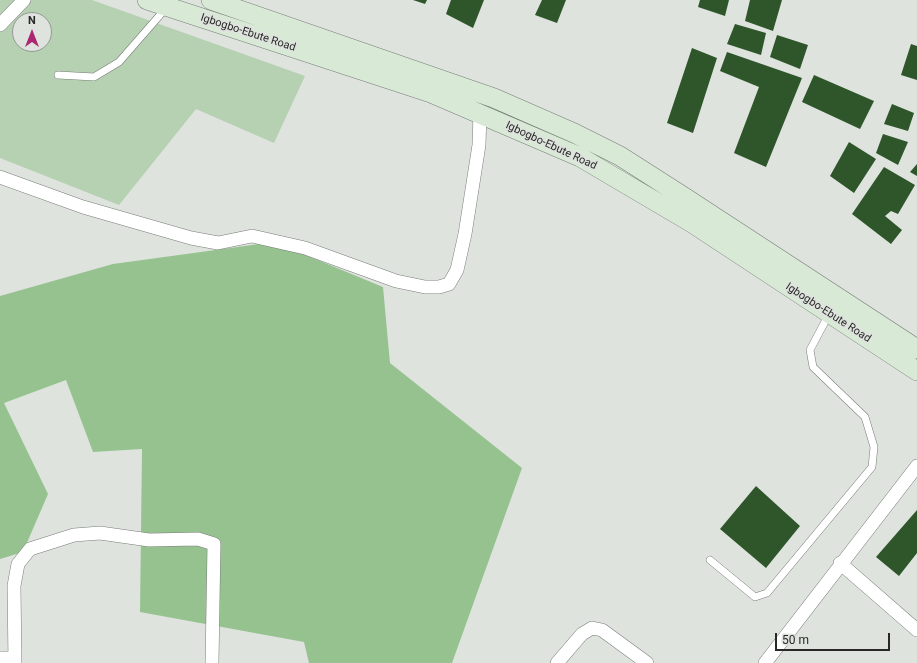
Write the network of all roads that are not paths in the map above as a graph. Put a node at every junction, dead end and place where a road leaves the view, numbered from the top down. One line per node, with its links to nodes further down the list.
1 (24, 0): 5 (street)
2 (147, 0): 4 (main road, Igbogbo-Ebute Road)
3 (211, 0): 10 (main road, Igbogbo-Ebute Road)
4 (167, 7): 6 (lane); 7 (main road, Igbogbo-Ebute Road)
5 (0, 26)
6 (58, 75)
7 (480, 113): 8 (street); 9 (main road, Igbogbo-Ebute Road)
8 (0, 177)
9 (830, 314): 11 (main road, Igbogbo-Ebute Road); 13 (lane)
10 (917, 349)
11 (917, 371)
12 (917, 466): 14 (street)
13 (710, 560)
14 (840, 563): 15 (street); 21 (street)
15 (917, 630)
16 (0, 658): 17 (street)
17 (15, 661): 18 (street)
18 (212, 663)
19 (557, 663): 20 (street)
20 (647, 663)
21 (765, 663)

